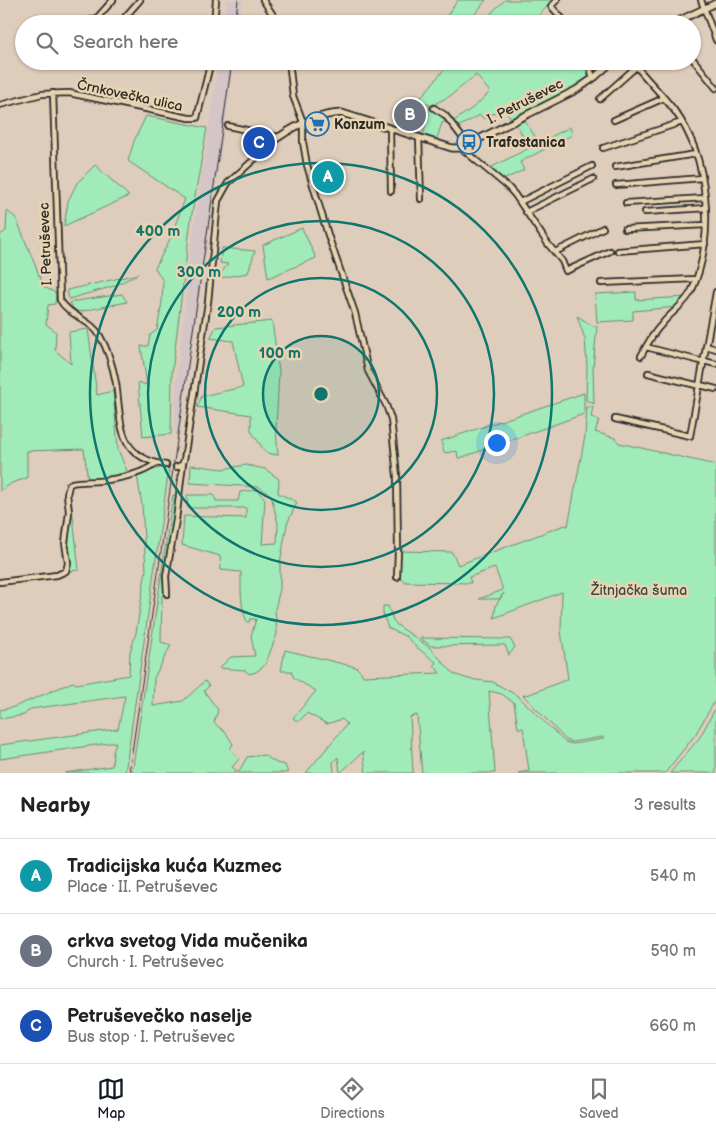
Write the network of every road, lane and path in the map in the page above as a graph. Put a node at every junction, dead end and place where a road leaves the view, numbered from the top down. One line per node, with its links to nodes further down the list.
1 (112, 0): 9 (street)
2 (140, 0): 10 (street)
3 (216, 0): 11 (street)
4 (263, 0): 12 (street)
5 (557, 0): 13 (street)
6 (701, 0): 8 (street)
7 (716, 3): 8 (street)
8 (704, 8): 14 (street); 15 (street)
9 (99, 15)
10 (127, 15)
11 (215, 15)
12 (274, 15)
13 (560, 15)
14 (690, 15)
15 (708, 23): 16 (street); 17 (street)
16 (716, 29)
17 (716, 40)
18 (701, 69): 26 (street)
19 (209, 70): 27 (street, Črnkovečka ulica)
20 (290, 70): 33 (street)
21 (591, 70): 25 (street)
22 (602, 70): 25 (street, I. Petruševec)
23 (633, 70): 29 (street)
24 (639, 70): 28 (street)
25 (593, 78): 39 (street, I. Petruševec)
26 (716, 88)
27 (53, 93): 30 (street, Črnkovečka ulica); 77 (street, I. Petruševec)
28 (664, 98): 32 (street); 34 (street)
29 (600, 99)
30 (0, 104)
31 (434, 108): 39 (street)
32 (614, 120)
33 (303, 122): 36 (street); 37 (street); 80 (street)
34 (682, 122): 41 (street); 42 (street)
35 (228, 126): 37 (street)
36 (390, 128): 38 (street); 48 (street)
37 (279, 137): 76 (street)
38 (419, 137): 40 (street); 50 (street)
39 (468, 145): 40 (street, I. Petruševec)
40 (461, 148): 51 (street)
41 (603, 148)
42 (696, 154): 44 (street); 45 (street)
43 (592, 166): 51 (street)
44 (615, 167)
45 (702, 178): 47 (street); 49 (street)
46 (593, 179): 54 (street)
47 (616, 185)
48 (391, 191)
49 (705, 198): 52 (street); 53 (street)
50 (421, 199)
51 (520, 202): 54 (street)
52 (626, 203)
53 (706, 208): 55 (street); 56 (street)
54 (526, 212): 62 (street)
55 (645, 212)
56 (706, 225): 58 (street); 59 (street)
57 (603, 228): 62 (street)
58 (625, 228)
59 (705, 244): 61 (street); 63 (street)
60 (610, 251): 62 (street)
61 (618, 251)
62 (555, 252)
63 (696, 279): 64 (street); 67 (street)
64 (601, 283)
65 (716, 292): 66 (street)
66 (706, 346): 68 (street); 70 (street)
67 (646, 347): 69 (street); 70 (street)
68 (716, 349)
69 (642, 356)
70 (704, 362): 71 (street); 73 (street)
71 (716, 364)
72 (648, 373): 73 (street)
73 (700, 386): 74 (street); 75 (street)
74 (716, 389)
75 (615, 419)
76 (183, 463): 79 (street); 82 (street)
77 (155, 464): 78 (street, I. Petruševec); 81 (street)
78 (166, 466)
79 (176, 467)
80 (397, 577)
81 (0, 582)
82 (167, 594)

